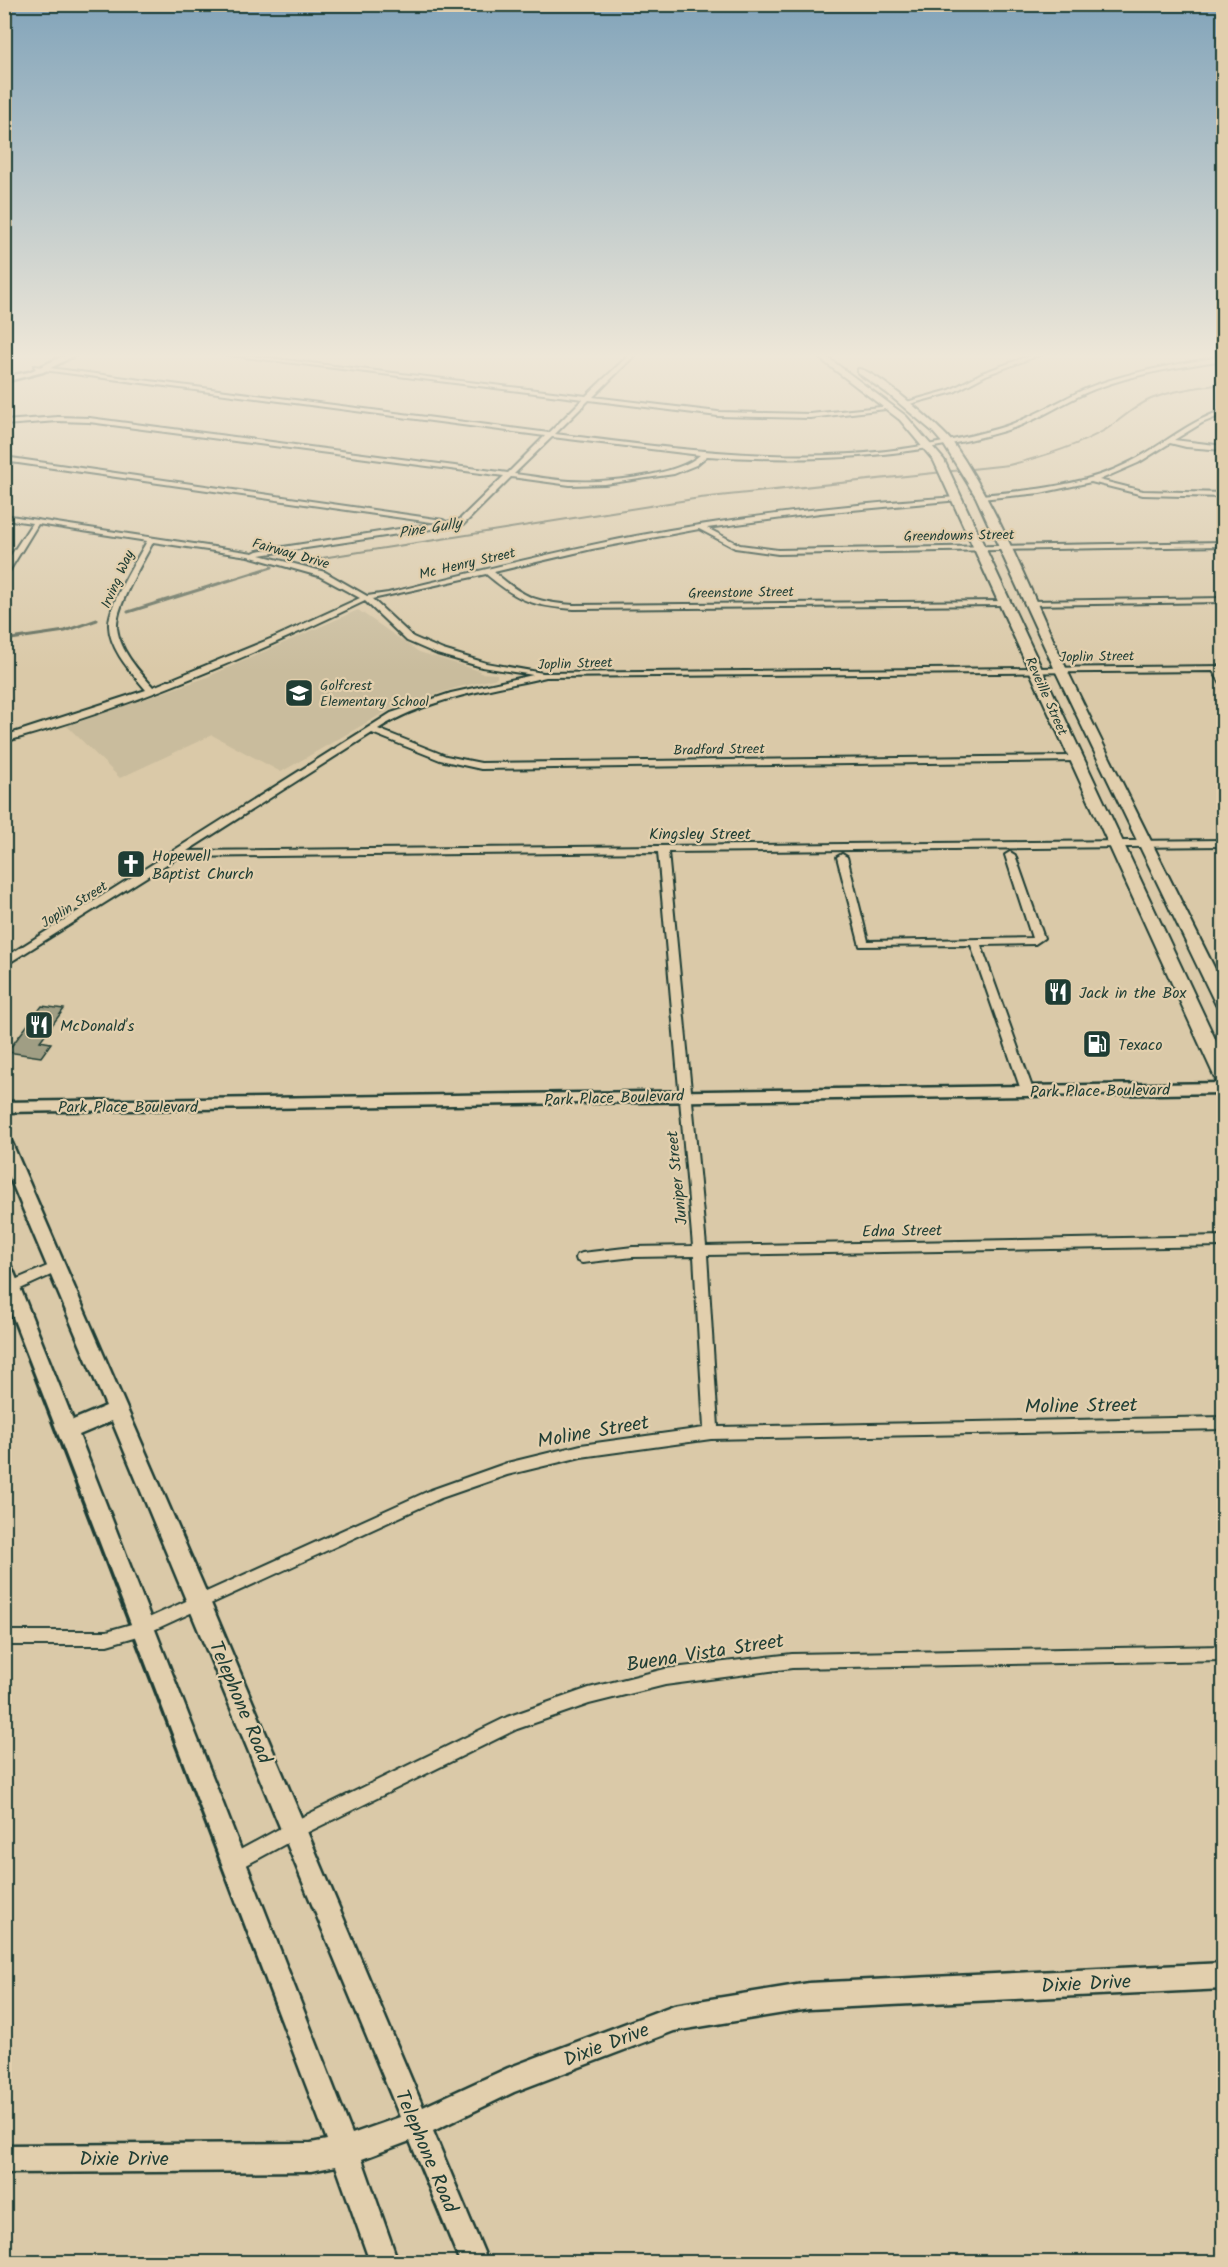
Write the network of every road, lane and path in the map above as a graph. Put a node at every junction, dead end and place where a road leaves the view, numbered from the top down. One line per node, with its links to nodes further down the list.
1 (9, 460): 15 (street)
2 (388, 460): 8 (street)
3 (526, 460): 8 (street)
4 (699, 460): 8 (street)
5 (937, 460): 12 (main road, Reveille Street)
6 (958, 460): 11 (main road, Reveille Street)
7 (1140, 460): 9 (street)
8 (510, 476): 15 (street)
9 (1091, 480): 10 (street); 11 (street)
10 (1224, 495)
11 (981, 497): 20 (main road, Reveille Street)
12 (957, 499): 16 (street, Mc Henry Street); 19 (main road, Reveille Street)
13 (4, 517): 14 (street, Fairway Drive)
14 (36, 522): 17 (street, Fairway Drive); 23 (street)
15 (454, 524): 21 (street)
16 (700, 527): 19 (street, Greendowns Street); 22 (street, Mc Henry Street)
17 (151, 539): 21 (street, Fairway Drive); 33 (street, Irving Way)
18 (1224, 544): 20 (street, Greendowns Street)
19 (978, 547): 20 (street, Greendowns Street); 26 (main road, Reveille Street)
20 (1003, 547): 27 (main road, Reveille Street)
21 (249, 554): 24 (street, Fairway Drive)
22 (489, 572): 24 (street, Mc Henry Street); 26 (street, Greenstone Street)
23 (4, 573)
24 (366, 598): 31 (street, Fairway Drive); 33 (street, Mc Henry Street)
25 (1224, 600): 27 (street)
26 (1004, 603): 30 (main road, Reveille Street)
27 (1029, 603): 29 (main road, Reveille Street)
28 (1219, 668): 29 (street, Joplin Street); 32 (street)
29 (1061, 670): 30 (street, Joplin Street); 39 (main road, Reveille Street)
30 (1035, 671): 31 (street, Joplin Street); 36 (main road, Reveille Street)
31 (546, 675): 34 (street, Joplin Street)
32 (1224, 682)
33 (152, 691): 35 (street, Mc Henry Street)
34 (370, 729): 36 (street, Bradford Street); 41 (street, Joplin Street)
35 (6, 736)
36 (1075, 759): 38 (main road, Reveille Street)
37 (1224, 843): 39 (street, Kingsley Street)
38 (1116, 844): 39 (street, Kingsley Street); 40 (street, Kingsley Street); 47 (main road, Reveille Street)
39 (1147, 844): 46 (main road, Reveille Street)
40 (663, 849): 41 (street, Kingsley Street); 50 (street, Juniper Street)
41 (177, 854): 45 (street, Joplin Street)
42 (1010, 855): 44 (street)
43 (842, 857): 44 (street)
44 (975, 942): 49 (street)
45 (4, 963)
46 (1224, 1005)
47 (1224, 1078)
48 (1224, 1088): 49 (main road, Park Place Boulevard)
49 (1027, 1090): 50 (main road, Park Place Boulevard)
50 (684, 1095): 51 (main road, Park Place Boulevard); 54 (street, Juniper Street)
51 (4, 1107)
52 (4, 1143): 56 (main road, Telephone Road)
53 (1224, 1241): 54 (street, Edna Street)
54 (700, 1251): 55 (street, Edna Street); 61 (street, Juniper Street)
55 (582, 1258)
56 (57, 1267): 57 (street); 58 (main road, Telephone Road)
57 (7, 1281): 60 (main road)
58 (116, 1411): 60 (main road); 62 (main road, Telephone Road)
59 (1224, 1423): 61 (street, Moline Street)
60 (67, 1431): 63 (main road)
61 (711, 1433): 62 (street, Moline Street)
62 (199, 1601): 63 (street, Moline Street); 66 (main road, Telephone Road)
63 (145, 1627): 64 (street, Moline Street); 67 (main road)
64 (4, 1638)
65 (1224, 1653): 66 (street, Buena Vista Street)
66 (294, 1830): 67 (street, Buena Vista Street); 69 (main road, Telephone Road)
67 (233, 1863): 70 (main road)
68 (1224, 1976): 69 (main road, Dixie Drive)
69 (416, 2125): 70 (main road, Dixie Drive); 73 (main road, Telephone Road)
70 (345, 2151): 71 (main road, Dixie Drive); 72 (main road)
71 (4, 2159)
72 (384, 2262)
73 (474, 2262)

